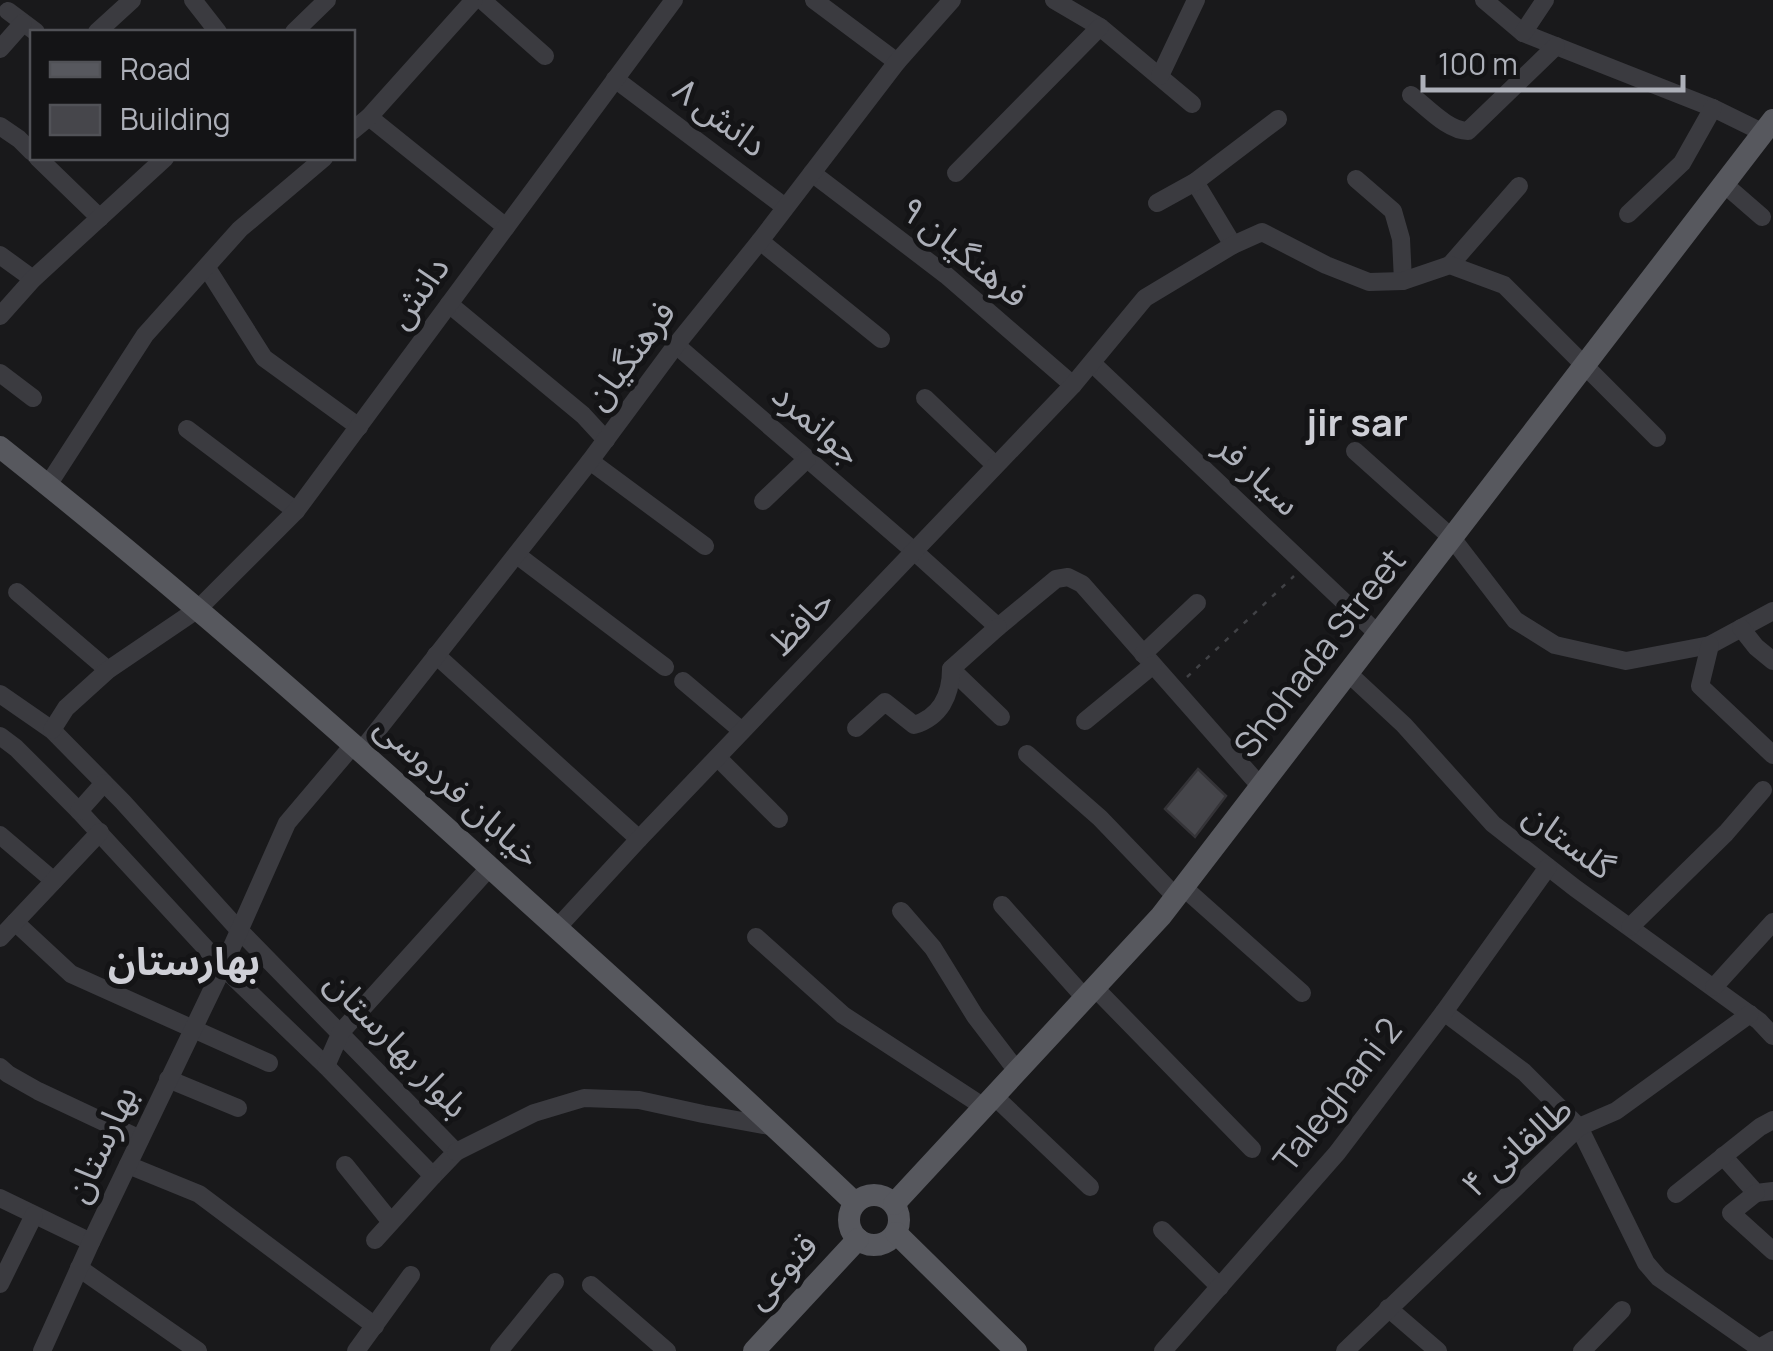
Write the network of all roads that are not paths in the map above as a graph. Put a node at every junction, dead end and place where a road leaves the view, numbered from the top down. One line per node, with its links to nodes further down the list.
1 (132, 0): 15 (street)
2 (193, 0): 16 (street)
3 (326, 0): 17 (street)
4 (474, 0): 29 (street)
5 (482, 0): 21 (street)
6 (674, 0): 24 (street, دانش)
7 (814, 0): 22 (street)
8 (952, 0): 22 (street, فرهنگیان)
9 (1054, 0): 14 (street)
10 (1196, 0): 23 (street)
11 (1484, 0): 18 (street)
12 (1545, 0): 18 (street)
13 (22, 22): 20 (street)
14 (1100, 26): 23 (street); 37 (street)
15 (99, 30)
16 (216, 30)
17 (296, 30)
18 (1524, 33): 19 (street)
19 (1556, 46): 25 (street); 27 (street)
20 (0, 49)
21 (545, 56)
22 (896, 62): 36 (street, فرهنگیان)
23 (1160, 76): 26 (street)
24 (615, 79): 43 (street, دانش ۸); 47 (street, دانش)
25 (1411, 95)
26 (1192, 104)
27 (1713, 108): 31 (street); 44 (street)
28 (1278, 119): 39 (street)
29 (358, 124): 47 (street)
30 (0, 126): 32 (street)
31 (1768, 126): 40 (main road, Shohada Street)
32 (30, 150)
33 (40, 160): 46 (street)
34 (162, 160): 46 (street)
35 (322, 160): 52 (street)
36 (812, 172): 43 (street, فرهنگیان); 62 (street, فرهنگیان ۹)
37 (956, 173)
38 (1356, 178): 54 (street)
39 (1195, 182): 42 (street); 49 (street)
40 (1724, 184): 45 (street); 60 (main road, Shohada Street)
41 (1519, 186): 51 (street)
42 (1157, 203)
43 (785, 207): 48 (street, فرهنگیان)
44 (1628, 214)
45 (1762, 216)
46 (100, 218): 53 (street)
47 (506, 227): 55 (street, دانش)
48 (760, 241): 57 (street); 58 (street, فرهنگیان)
49 (1234, 246): 54 (street); 59 (street, حافظ)
50 (0, 255): 53 (street)
51 (1450, 265): 54 (street); 60 (street)
52 (207, 268): 65 (street); 74 (street)
53 (33, 279): 56 (street)
54 (1402, 281)
55 (449, 304): 65 (street, دانش); 68 (street)
56 (0, 316)
57 (881, 339)
58 (676, 346): 68 (street, فرهنگیان); 71 (street, جوانمرد)
59 (1092, 363): 62 (street, حافظ); 87 (street, سیار فر)
60 (1585, 365): 67 (street); 77 (main road, Shohada Street)
61 (0, 373): 63 (street)
62 (1073, 385): 73 (street, حافظ)
63 (32, 398)
64 (925, 398): 73 (street)
65 (359, 427): 76 (street, دانش)
66 (186, 429): 76 (street)
67 (1657, 438)
68 (606, 440): 72 (street, فرهنگیان)
69 (0, 447): 74 (main road, خیابان فردوسی)
70 (1355, 451): 77 (street)
71 (807, 459): 75 (street); 79 (street, جوانمرد)
72 (590, 462): 78 (street); 80 (street, فرهنگیان)
73 (996, 465): 79 (street, حافظ)
74 (48, 486): 83 (main road, خیابان فردوسی)
75 (763, 501)
76 (296, 511): 83 (street, دانش)
77 (1452, 538): 87 (main road, Shohada Street); 88 (street)
78 (705, 546)
79 (914, 552): 85 (street, جوانمرد); 102 (street, حافظ)
80 (517, 555): 89 (street, فرهنگیان); 92 (street)
81 (17, 592): 94 (street)
82 (1197, 603): 90 (street)
83 (198, 609): 94 (street, دانش); 104 (main road, خیابان فردوسی)
84 (1773, 611): 86 (street)
85 (998, 627): 90 (street); 93 (street)
86 (1741, 628): 88 (street); 91 (street)
87 (1378, 634): 95 (main road, Shohada Street)
88 (1710, 645): 106 (street)
89 (436, 656): 104 (street, فرهنگیان); 115 (street)
90 (1148, 659): 99 (street); 109 (street)
91 (1773, 661)
92 (665, 666)
93 (951, 669): 98 (street); 100 (street)
94 (108, 670): 101 (street, دانش)
95 (1348, 673): 109 (main road, Shohada Street); 116 (street, گلستان)
96 (683, 681): 102 (street)
97 (0, 694): 101 (street, بلوار بهارستان)
98 (1001, 717)
99 (1084, 722)
100 (856, 728)
101 (52, 730): 108 (street, بلوار بهارستان)
102 (742, 731): 107 (street, حافظ)
103 (0, 736): 111 (street, بلوار بهارستان)
104 (358, 747): 117 (main road, خیابان فردوسی); 126 (street, فرهنگیان)
105 (1027, 754): 119 (street)
106 (1773, 756)
107 (718, 758): 112 (street); 115 (street, حافظ)
108 (104, 783): 111 (street); 126 (street, بلوار بهارستان)
109 (1261, 786): 119 (main road, Shohada Street)
110 (1762, 790): 124 (street)
111 (79, 811): 113 (street, بلوار بهارستان)
112 (779, 819)
113 (100, 832): 118 (street); 129 (street, بلوار بهارستان)
114 (0, 835): 118 (street)
115 (639, 839): 125 (street, حافظ)
116 (1548, 866): 124 (street, گلستان); 133 (street, Taleghani 2)
117 (490, 867): 125 (main road, خیابان فردوسی); 137 (street)
118 (54, 881): 122 (street)
119 (1180, 892): 131 (main road, Shohada Street); 132 (street)
120 (1002, 906): 131 (street)
121 (902, 911): 141 (street)
122 (16, 922): 128 (street); 135 (street)
123 (1773, 922): 130 (street)
124 (1630, 927): 130 (street, گلستان)
125 (557, 928): 147 (main road, خیابان فردوسی)
126 (238, 929): 129 (street, بهارستان); 137 (street, بلوار بهارستان)
127 (756, 937): 143 (street)
128 (0, 938)
129 (222, 967): 135 (street, بهارستان); 139 (street, بلوار بهارستان)
130 (1714, 987): 134 (street, گلستان)
131 (1090, 993): 141 (main road, Shohada Street); 149 (street)
132 (1302, 993)
133 (1444, 1012): 146 (street); 174 (street, Taleghani 2)
134 (1750, 1014): 136 (street, گلستان); 146 (street, طالقانی ۴)
135 (192, 1030): 138 (street); 142 (street, بهارستان)
136 (1771, 1031)
137 (341, 1032): 139 (street); 150 (street, بلوار بهارستان)
138 (269, 1064)
139 (326, 1066): 154 (street, بلوار بهارستان)
140 (0, 1067): 148 (street)
141 (1017, 1071): 143 (main road, Shohada Street)
142 (168, 1079): 144 (street); 148 (street, بهارستان)
143 (989, 1102): 155 (street); 160 (main road, Shohada Street)
144 (238, 1108)
145 (1773, 1120): 151 (street)
146 (1579, 1126): 175 (street, طالقانی ۴); 178 (street)
147 (776, 1127): 150 (street); 159 (main road, خیابان فردوسی)
148 (140, 1140): 152 (street, بهارستان)
149 (1252, 1149)
150 (456, 1152): 154 (street, بلوار بهارستان)
151 (1724, 1156): 156 (street); 157 (street)
152 (128, 1164): 167 (street, بهارستان); 177 (street)
153 (345, 1165): 162 (street)
154 (433, 1176): 162 (street)
155 (1090, 1187)
156 (1764, 1192): 168 (street)
157 (1676, 1194)
158 (0, 1198): 161 (street)
159 (855, 1203): 160 (main road); 166 (main road)
160 (894, 1204): 164 (main road)
161 (34, 1215): 167 (street); 172 (street)
162 (391, 1222): 165 (street)
163 (1162, 1230): 174 (street)
164 (896, 1233): 166 (main road); 185 (main road)
165 (375, 1240)
166 (858, 1240): 184 (main road, قنوعی)
167 (90, 1242): 169 (street, بهارستان)
168 (1773, 1251)
169 (79, 1268): 179 (street, بهارستان); 180 (street)
170 (411, 1275): 177 (street)
171 (555, 1282): 182 (street)
172 (0, 1284)
173 (591, 1284): 183 (street)
174 (1220, 1287): 186 (street, Taleghani 2)
175 (1388, 1308): 187 (street, طالقانی ۴); 188 (street)
176 (1622, 1310): 189 (street)
177 (375, 1326): 181 (street)
178 (1773, 1340)
179 (42, 1351)
180 (198, 1351)
181 (356, 1351)
182 (499, 1351)
183 (667, 1351)
184 (754, 1351)
185 (1016, 1351)
186 (1164, 1351)
187 (1345, 1351)
188 (1438, 1351)
189 (1582, 1351)

